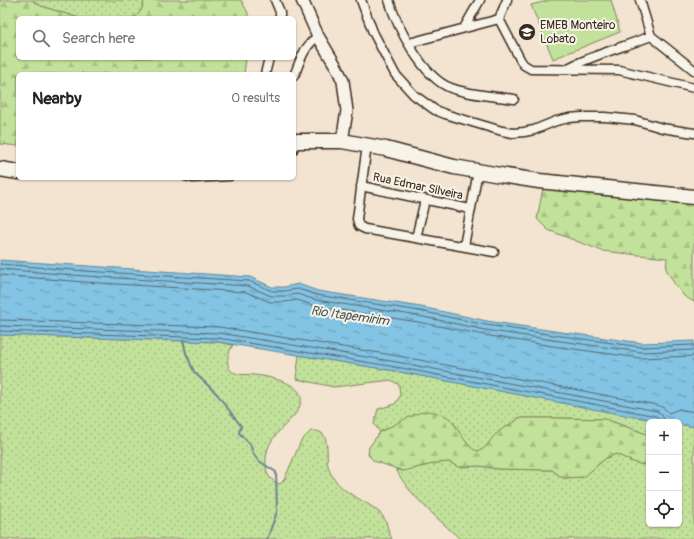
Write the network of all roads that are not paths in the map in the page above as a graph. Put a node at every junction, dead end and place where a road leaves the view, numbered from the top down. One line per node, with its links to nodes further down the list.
1 (275, 0): 8 (street)
2 (302, 0): 11 (street)
3 (361, 0): 21 (street)
4 (389, 0): 13 (street)
5 (480, 0): 10 (street)
6 (507, 0): 9 (street)
7 (640, 0): 12 (street)
8 (280, 16)
9 (499, 19): 10 (street); 15 (street)
10 (464, 28): 13 (street)
11 (318, 36): 18 (street); 22 (street)
12 (651, 36): 15 (street); 16 (street)
13 (409, 43): 20 (street)
14 (268, 60): 17 (street)
15 (568, 69): 19 (street)
16 (694, 70)
17 (266, 72)
18 (296, 72)
19 (694, 88)
20 (514, 99)
21 (694, 133)
22 (342, 141): 23 (highway); 24 (highway)
23 (296, 145)
24 (367, 145): 26 (highway); 28 (street)
25 (0, 169): 27 (highway)
26 (478, 171): 29 (highway); 31 (street)
27 (16, 172)
28 (361, 186): 30 (street, Rua Edmar Silveira); 32 (street)
29 (694, 197)
30 (425, 200): 31 (street, Rua Edmar Silveira); 32 (street)
31 (470, 209): 33 (street)
32 (416, 238): 33 (street)
33 (464, 246): 34 (street)
34 (494, 252)

